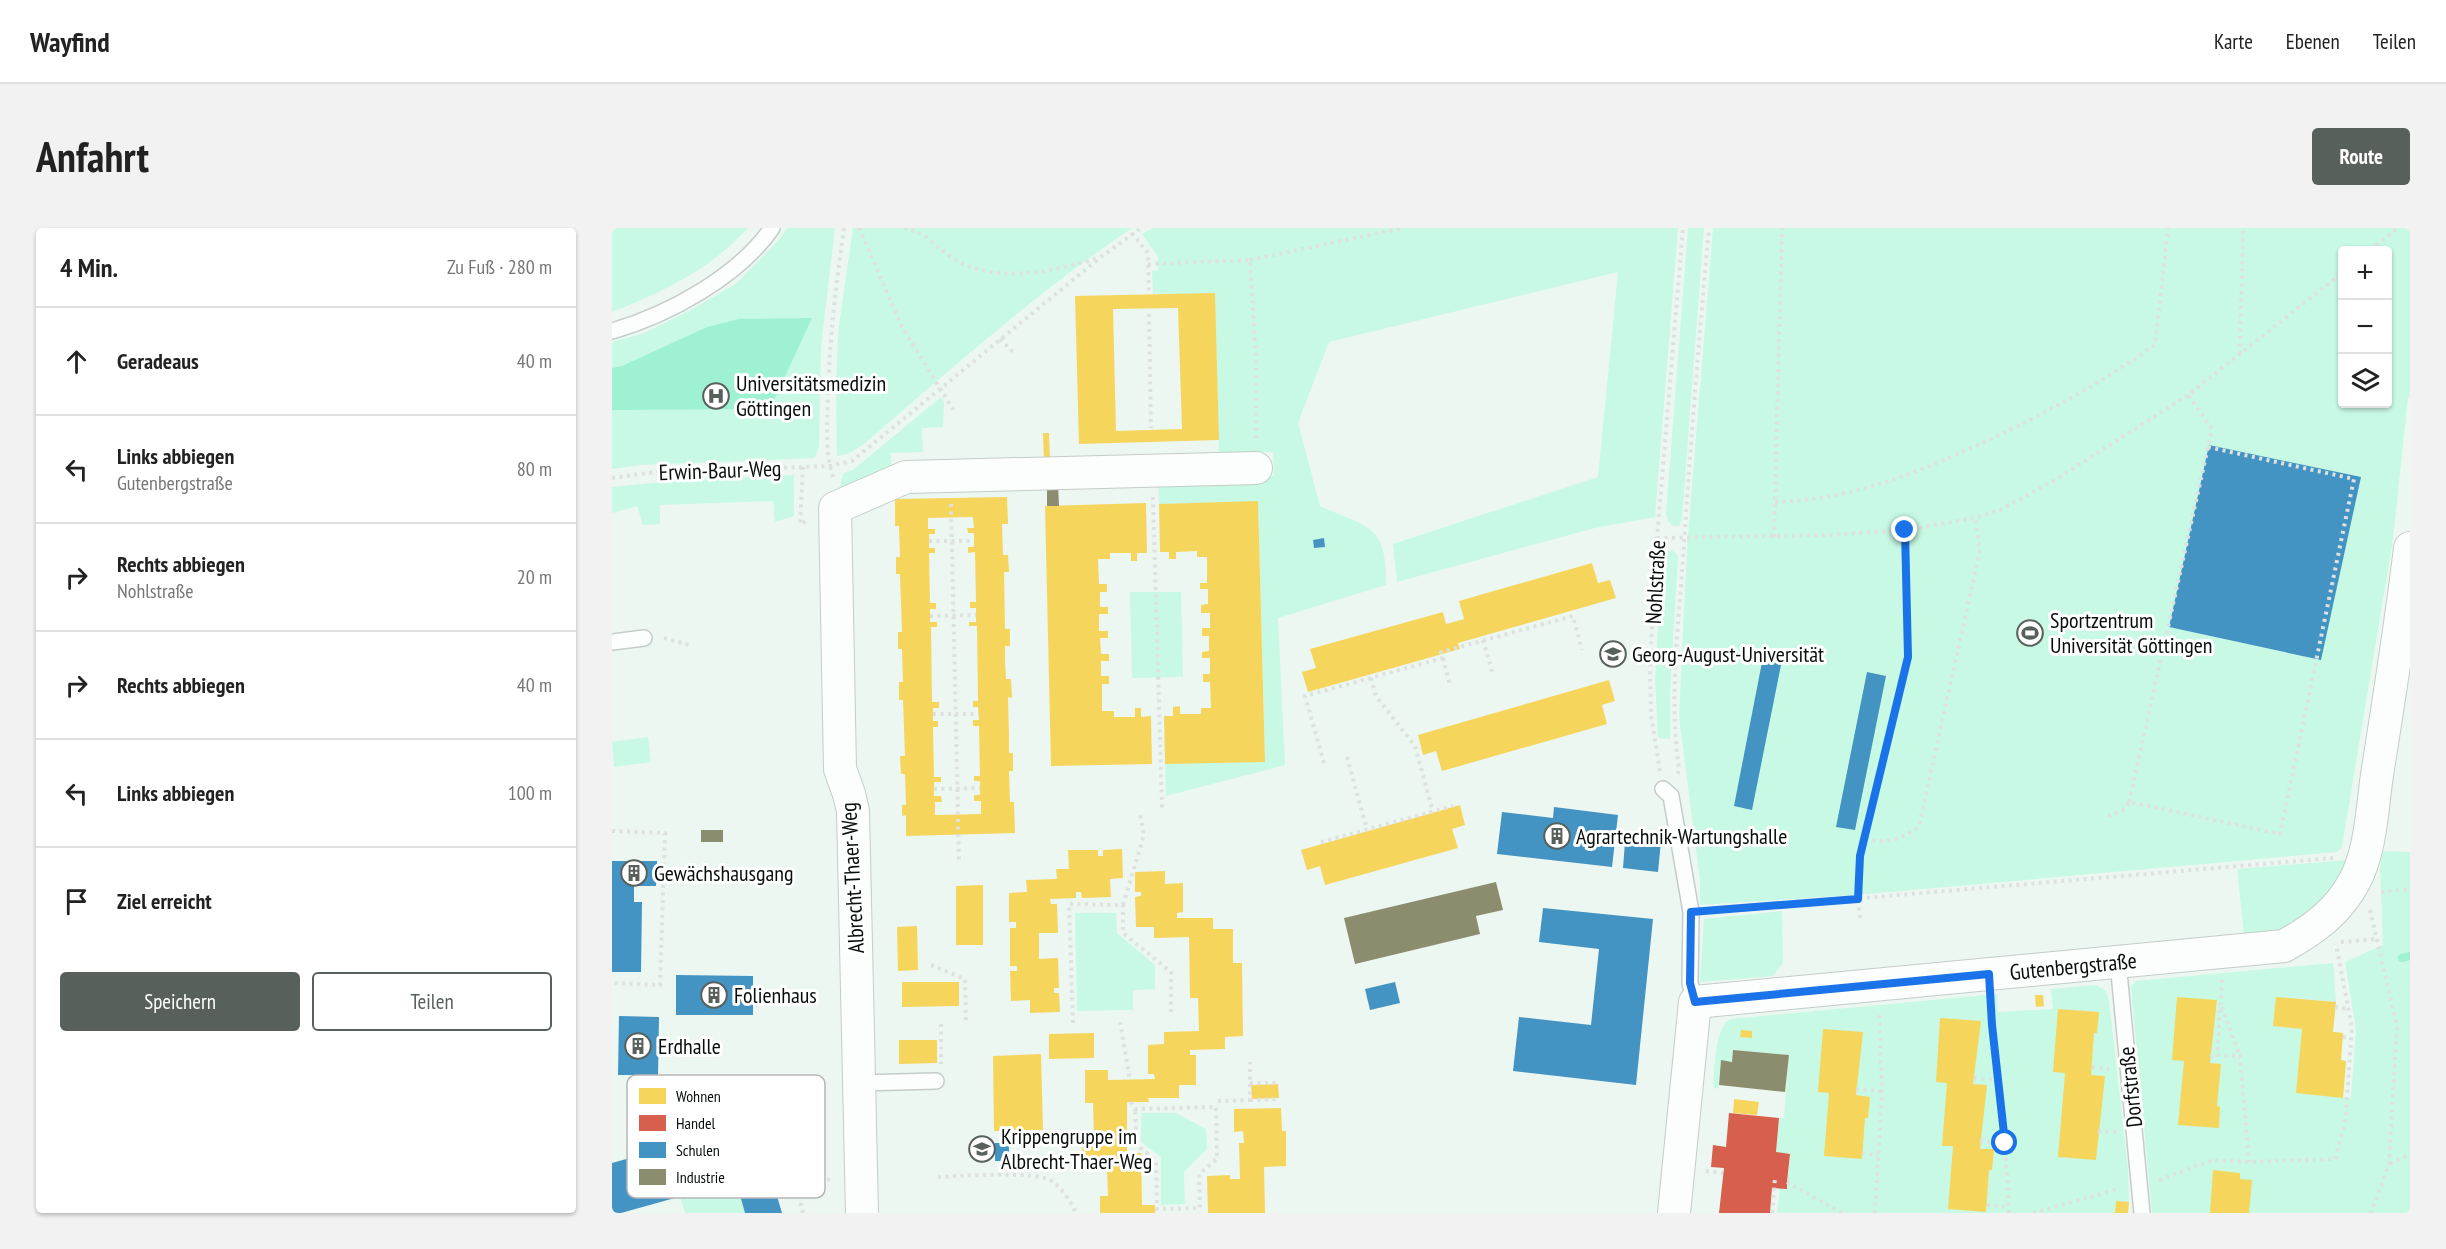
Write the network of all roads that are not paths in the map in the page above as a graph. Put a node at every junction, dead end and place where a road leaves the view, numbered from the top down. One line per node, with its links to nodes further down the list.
1 (772, 228): 2 (lane)
2 (612, 331)
3 (1256, 468): 12 (street, Albrecht-Thaer-Weg)
4 (2410, 548): 6 (street, Gutenbergstraße)
5 (650, 637): 7 (lane)
6 (2405, 639): 9 (street, Gutenbergstraße)
7 (612, 642)
8 (1667, 793): 10 (lane)
9 (2118, 962): 10 (street, Gutenbergstraße); 15 (lane, Dorfstraße)
10 (1695, 1002): 14 (street)
11 (936, 1081): 12 (lane)
12 (859, 1083): 13 (street, Albrecht-Thaer-Weg)
13 (862, 1213)
14 (1674, 1213)
15 (2142, 1213)

